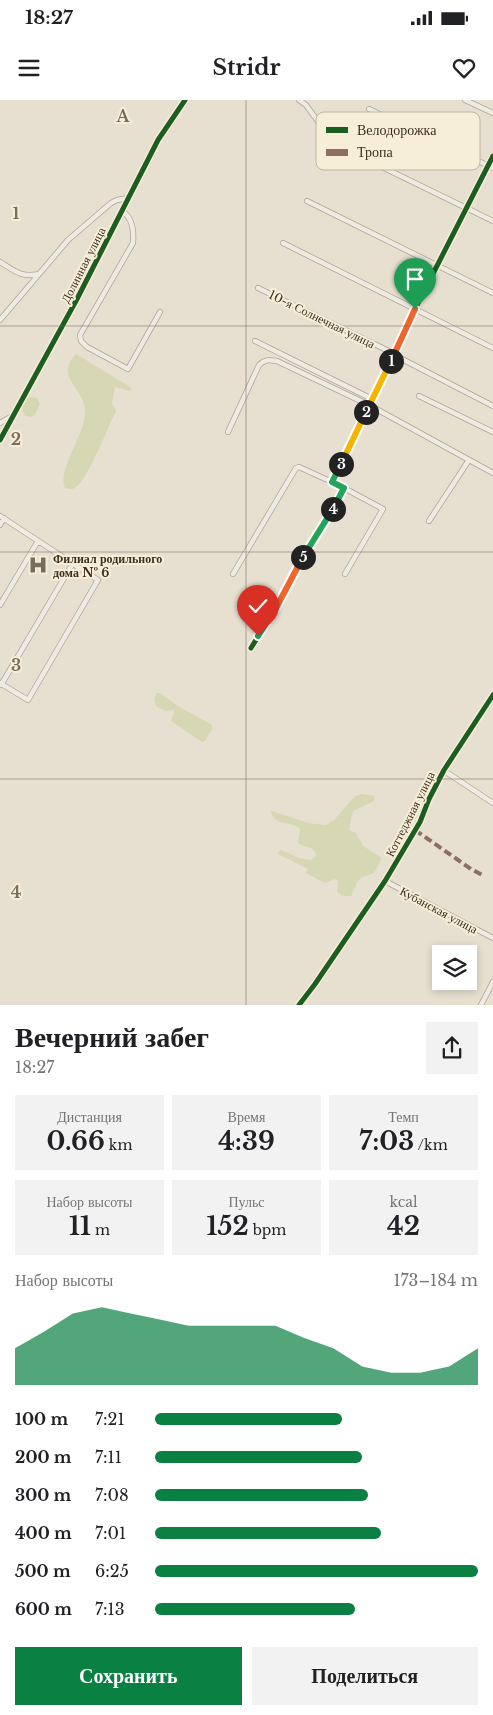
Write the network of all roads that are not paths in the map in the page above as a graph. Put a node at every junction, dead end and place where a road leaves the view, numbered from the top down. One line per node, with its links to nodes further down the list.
1 (185, 100): 11 (street, Долинная улица)
2 (299, 100): 7 (street)
3 (466, 100): 6 (street)
4 (369, 109): 5 (street)
5 (375, 112)
6 (493, 114)
7 (316, 119)
8 (493, 156): 9 (street)
9 (491, 167): 13 (street)
10 (389, 170): 13 (street)
11 (128, 198): 14 (street, Долинная улица); 19 (street)
12 (307, 202): 18 (street)
13 (467, 208): 15 (street); 18 (street)
14 (122, 211): 23 (street); 32 (street, Долинная улица)
15 (493, 221)
16 (283, 243): 22 (street)
17 (0, 262): 19 (street)
18 (438, 266): 21 (street); 22 (street)
19 (40, 274): 24 (street)
20 (258, 288): 27 (street, 10-я Солнечная улица)
21 (493, 293)
22 (415, 309): 26 (street); 27 (street)
23 (160, 312)
24 (0, 320)
25 (255, 341): 29 (street)
26 (493, 348)
27 (395, 354): 29 (street); 31 (street, 10-я Солнечная улица)
28 (420, 396): 35 (street)
29 (372, 399): 30 (street)
30 (369, 405): 34 (street); 37 (street); 39 (street)
31 (493, 406)
32 (15, 414): 33 (street); 36 (street, Долинная улица)
33 (0, 423)
34 (228, 432)
35 (493, 432)
36 (0, 440)
37 (469, 460): 38 (street); 42 (street)
38 (493, 473)
39 (332, 482): 40 (street); 46 (street)
40 (344, 488): 47 (street); 49 (street)
41 (2, 517): 43 (street); 44 (street)
42 (430, 521)
43 (0, 525)
44 (38, 540): 45 (street); 48 (street)
45 (73, 563): 50 (street); 50 (street)
46 (233, 574)
47 (345, 574)
48 (0, 605)
49 (251, 648)
50 (0, 685)
51 (493, 695): 52 (street, Коттеджная улица)
52 (443, 770): 53 (street); 54 (street, Коттеджная улица)
53 (493, 803)
54 (386, 881): 55 (street, Кубанская улица); 57 (street, Коттеджная улица)
55 (493, 938)
56 (493, 982): 58 (street)
57 (299, 1005)
58 (481, 1005)

